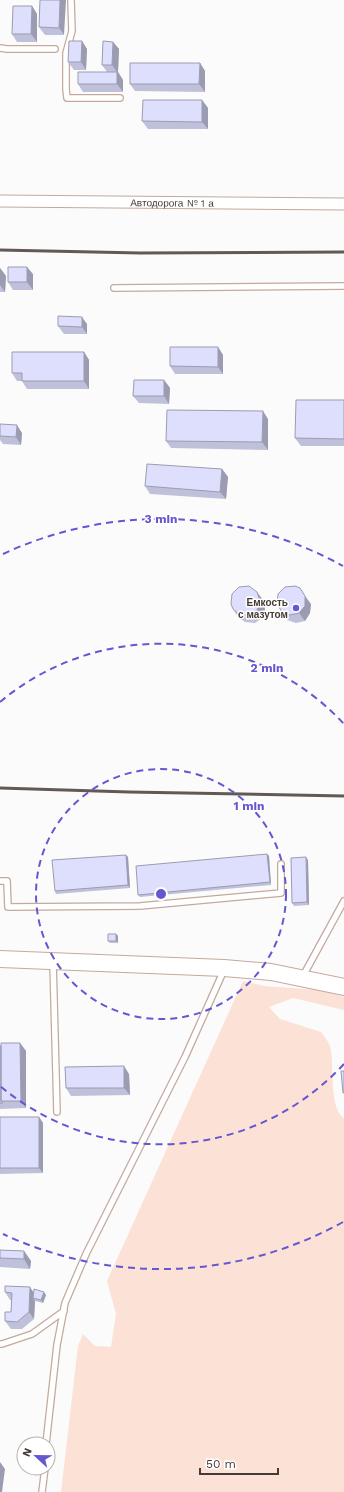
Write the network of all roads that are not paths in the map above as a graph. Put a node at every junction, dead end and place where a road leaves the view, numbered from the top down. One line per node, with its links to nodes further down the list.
1 (71, 0): 4 (lane)
2 (0, 48): 3 (lane)
3 (55, 49)
4 (120, 98)
5 (0, 201): 6 (street, Автодорога № 1 а)
6 (344, 204)
7 (344, 286): 8 (lane)
8 (114, 288)
9 (281, 864): 10 (lane)
10 (0, 881)
11 (344, 901): 15 (lane)
12 (0, 959): 13 (street)
13 (53, 962): 14 (street); 17 (lane)
14 (224, 968): 15 (street); 18 (lane)
15 (302, 978): 16 (street)
16 (344, 988)
17 (57, 1112)
18 (64, 1311): 19 (lane); 20 (lane)
19 (0, 1344)
20 (46, 1436)
21 (44, 1476): 22 (lane)
22 (42, 1492)

